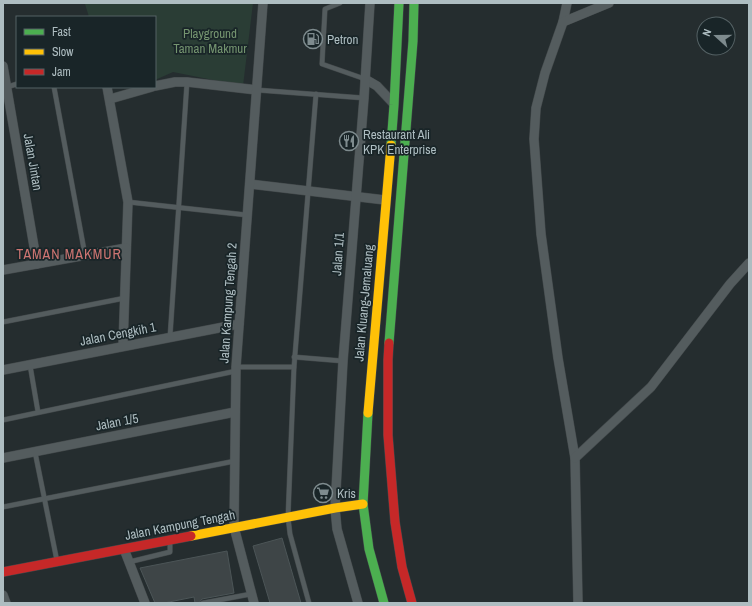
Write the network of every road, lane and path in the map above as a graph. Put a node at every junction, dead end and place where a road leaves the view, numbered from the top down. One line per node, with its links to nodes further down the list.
1 (264, 3): 18 (street, Jalan Kampung Tengah 2)
2 (340, 3): 10 (lane)
3 (370, 3): 10 (street, Jalan 1/1)
4 (398, 3): 22 (main road, Jalan Kluang-Jemaluang)
5 (414, 3): 72 (main road)
6 (567, 3): 8 (street)
7 (607, 3): 8 (street)
8 (563, 22): 51 (street)
9 (3, 66): 12 (street, Jalan Jintan)
10 (365, 79): 20 (street, Jalan 1/1); 22 (street)
11 (187, 82): 14 (street); 18 (street); 28 (lane)
12 (5, 84): 13 (lane); 33 (street, Jalan Jintan)
13 (16, 84)
14 (156, 87)
15 (54, 88): 31 (lane)
16 (108, 88): 21 (street)
17 (150, 88): 21 (street)
18 (257, 90): 19 (lane); 23 (street, Jalan Kampung Tengah 2)
19 (316, 94): 20 (lane); 24 (lane)
20 (364, 98): 25 (street, Jalan 1/1)
21 (110, 99): 27 (street)
22 (394, 104): 26 (main road, Jalan Kluang-Jemaluang)
23 (250, 184): 24 (street); 29 (street, Jalan Kampung Tengah 2)
24 (308, 191): 25 (street); 40 (lane)
25 (355, 197): 26 (street); 41 (street, Jalan 1/1)
26 (385, 200): 54 (main road, Jalan Kluang-Jemaluang)
27 (128, 202): 28 (lane); 30 (street)
28 (178, 207): 29 (lane); 38 (lane)
29 (247, 216): 37 (street, Jalan Kampung Tengah 2)
30 (126, 248): 31 (street); 35 (street)
31 (85, 255): 33 (street)
32 (749, 263): 51 (street)
33 (38, 264): 34 (street)
34 (3, 270)
35 (124, 298): 36 (lane); 39 (street)
36 (3, 322)
37 (239, 324): 38 (street, Jalan Cengkih 1); 44 (street, Jalan Kampung Tengah 2)
38 (170, 337): 39 (street, Jalan Cengkih 1)
39 (124, 346): 42 (street, Jalan Cengkih 1)
40 (294, 357): 41 (lane); 43 (lane)
41 (342, 361): 56 (street, Jalan 1/1)
42 (30, 364): 45 (street, Jalan Cengkih 1); 46 (lane)
43 (294, 367): 44 (lane); 57 (lane)
44 (236, 369): 46 (lane); 47 (street, Jalan Kampung Tengah 2)
45 (3, 370)
46 (38, 412): 48 (lane)
47 (235, 412): 49 (street, Jalan 1/5); 52 (street, Jalan Kampung Tengah 2)
48 (3, 420)
49 (35, 452): 50 (street, Jalan 1/5); 53 (lane)
50 (3, 458)
51 (575, 458): 73 (street)
52 (235, 462): 53 (lane); 58 (street, Jalan Kampung Tengah 2)
53 (45, 499): 55 (lane); 61 (lane)
54 (363, 504): 56 (main road, Jalan Kampung Tengah); 71 (main road, Jalan Kluang-Jemaluang)
55 (3, 507)
56 (334, 508): 57 (main road, Jalan Kampung Tengah); 70 (street, Jalan 1/1)
57 (288, 517): 58 (main road, Jalan Kampung Tengah); 69 (lane)
58 (234, 527): 59 (main road, Jalan Kampung Tengah); 65 (street, Jalan Kampung Tengah 2)
59 (170, 539): 60 (main road, Jalan Kampung Tengah); 62 (lane)
60 (124, 549): 61 (main road, Jalan Kampung Tengah); 62 (street)
61 (57, 562): 63 (main road, Jalan Kampung Tengah)
62 (129, 562): 67 (street)
63 (3, 572)
64 (3, 595): 66 (street)
65 (252, 599): 68 (lane)
66 (6, 603)
67 (146, 603)
68 (203, 603)
69 (309, 603)
70 (358, 603)
71 (384, 603)
72 (412, 603)
73 (578, 603)

